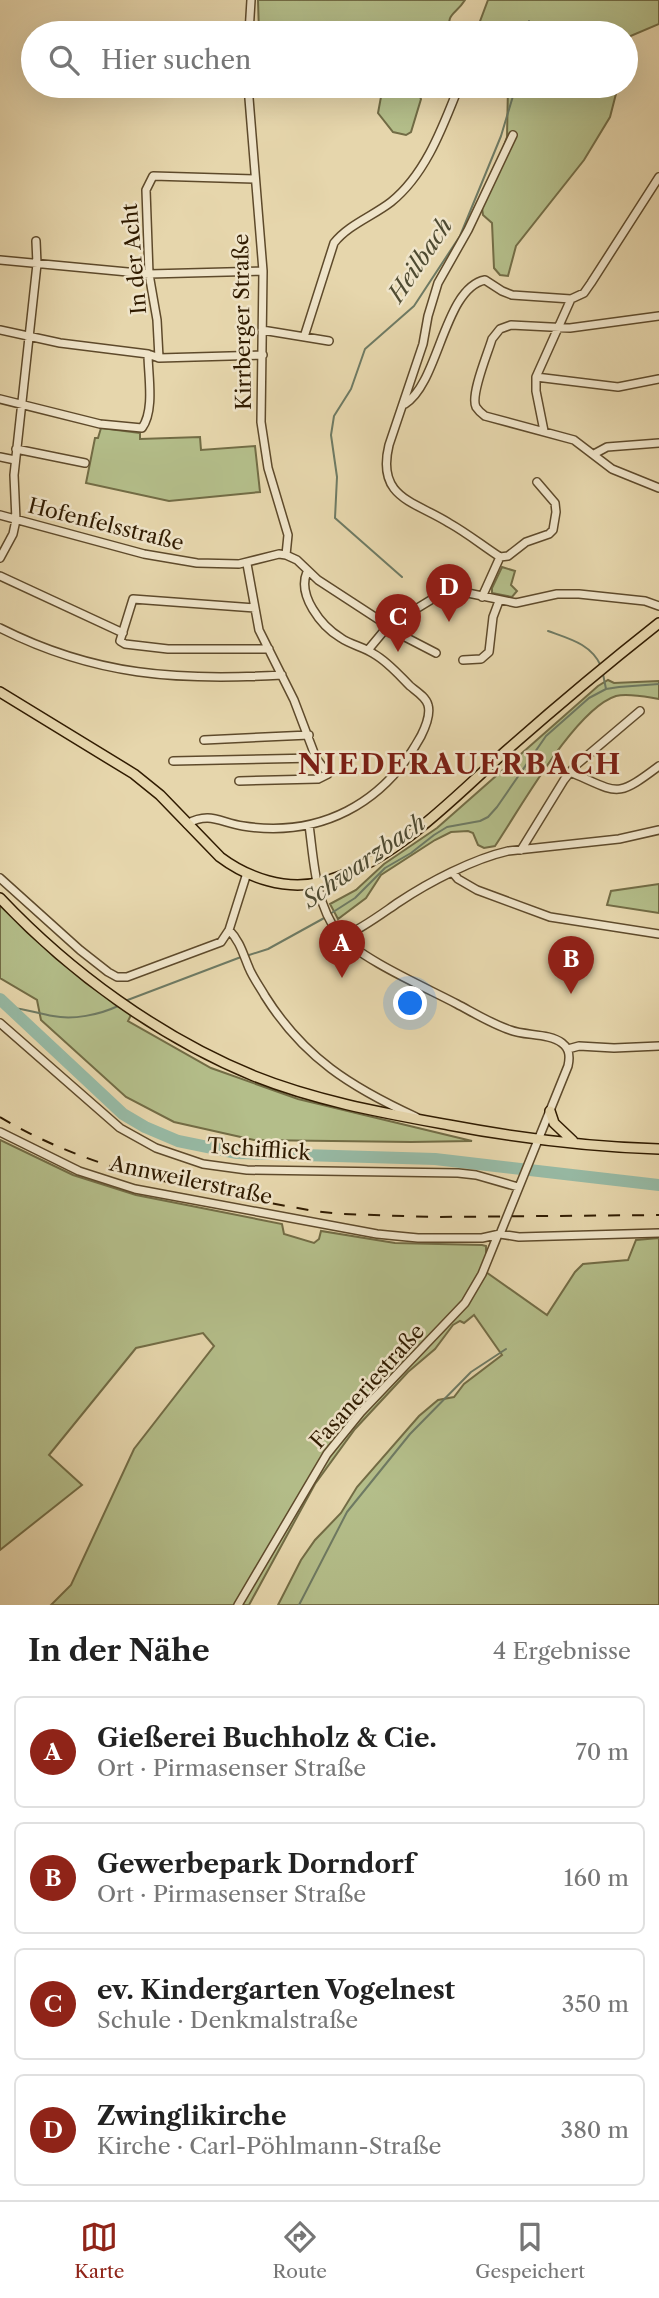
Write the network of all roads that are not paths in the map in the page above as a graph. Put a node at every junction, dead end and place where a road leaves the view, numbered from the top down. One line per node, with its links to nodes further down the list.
1 (251, 0): 2 (street)
2 (250, 21)
3 (249, 98): 7 (street, Kirrberger Straße)
4 (454, 98): 19 (street)
5 (513, 135): 27 (street)
6 (659, 177): 13 (street)
7 (254, 179): 11 (street, Kirrberger Straße); 12 (street, In der Acht)
8 (36, 241): 10 (street)
9 (0, 260): 10 (street)
10 (37, 264): 12 (street); 18 (street)
11 (263, 271): 12 (street); 17 (street, Kirrberger Straße)
12 (149, 274): 23 (street, In der Acht)
13 (571, 299): 15 (street); 27 (street)
14 (659, 316): 15 (street)
15 (559, 328): 24 (street); 29 (street)
16 (0, 330): 18 (street)
17 (262, 330): 19 (street); 22 (street, Kirrberger Straße)
18 (28, 337): 21 (street); 28 (street)
19 (304, 337): 20 (street)
20 (329, 341)
21 (148, 354): 23 (street); 28 (street)
22 (262, 355): 23 (street); 40 (street, Kirrberger Straße)
23 (159, 358)
24 (536, 377): 25 (street); 29 (street)
25 (659, 379)
26 (0, 399): 28 (street)
27 (404, 404): 41 (street)
28 (20, 405): 31 (street)
29 (544, 431): 32 (street)
30 (659, 443): 32 (street)
31 (16, 449): 34 (street); 35 (street)
32 (594, 454): 37 (street)
33 (0, 457): 34 (street)
34 (15, 460): 39 (street)
35 (85, 463)
36 (537, 482): 41 (street)
37 (659, 488)
38 (0, 515): 39 (street, Hofenfelsstraße)
39 (16, 520): 42 (street); 43 (street, Hofenfelsstraße)
40 (286, 555): 43 (street, Hofenfelsstraße); 44 (street)
41 (500, 557): 46 (street)
42 (0, 558)
43 (247, 564): 49 (street)
44 (307, 572): 51 (street); 55 (street)
45 (0, 576): 53 (street)
46 (482, 597): 47 (street); 51 (street)
47 (499, 601): 48 (street); 57 (street)
48 (659, 606)
49 (255, 608): 53 (street); 54 (street)
50 (659, 623): 75 (main road)
51 (388, 626): 55 (street); 56 (street)
52 (0, 628): 58 (street)
53 (123, 633): 54 (street)
54 (269, 649): 58 (street)
55 (368, 650): 69 (street)
56 (436, 653)
57 (463, 660)
58 (282, 675): 61 (street)
59 (0, 692): 68 (main road)
60 (640, 711): 66 (street)
61 (309, 735): 62 (street); 63 (street)
62 (204, 740)
63 (316, 758): 64 (street); 67 (street)
64 (173, 761)
65 (659, 766): 66 (street)
66 (570, 772): 71 (street)
67 (239, 781)
68 (187, 824): 69 (street); 72 (main road)
69 (309, 825): 75 (street)
70 (659, 830): 71 (street)
71 (521, 850): 73 (street)
72 (247, 873): 75 (main road); 77 (street)
73 (453, 873): 78 (street); 79 (street)
74 (0, 878): 77 (street)
75 (317, 883): 79 (street)
76 (0, 898): 84 (main road)
77 (229, 930): 84 (street)
78 (659, 934)
79 (343, 937): 82 (street)
80 (0, 1023): 89 (street, Tschifflick)
81 (659, 1046): 82 (street)
82 (568, 1049): 83 (street)
83 (550, 1111): 86 (street); 87 (main road)
84 (423, 1120): 86 (main road)
85 (0, 1132): 91 (street, Annweilerstraße)
86 (538, 1139): 87 (main road); 89 (street)
87 (574, 1142): 88 (main road)
88 (659, 1149)
89 (519, 1184): 91 (street)
90 (659, 1233): 91 (street)
91 (499, 1236): 92 (street, Fasaneriestraße)
92 (238, 1605)

